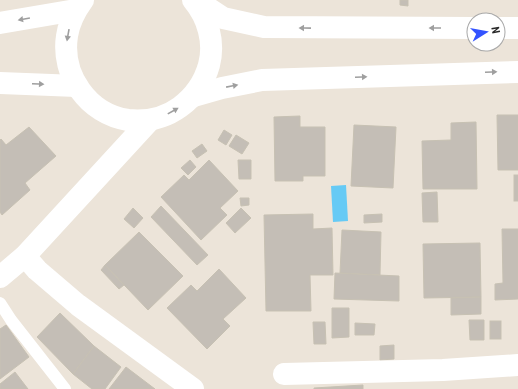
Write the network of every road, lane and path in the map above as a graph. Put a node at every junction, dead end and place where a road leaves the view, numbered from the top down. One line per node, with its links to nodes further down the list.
1 (194, 0): 4 (main road, one-way to 1); 10 (main road)
2 (80, 5): 3 (main road, one-way to 3); 9 (main road, one-way to 9)
3 (0, 23)
4 (466, 28)
5 (506, 28): 6 (main road)
6 (518, 28)
7 (518, 72): 10 (main road, one-way to 7)
8 (0, 82): 9 (main road, one-way to 9)
9 (77, 86): 11 (main road)
10 (194, 96): 11 (main road, one-way to 10)
11 (150, 120): 12 (main road)
12 (25, 256): 13 (main road); 18 (main road)
13 (0, 278)
14 (0, 303): 17 (lane)
15 (518, 365): 16 (main road)
16 (284, 374)
17 (65, 389)
18 (193, 389)

